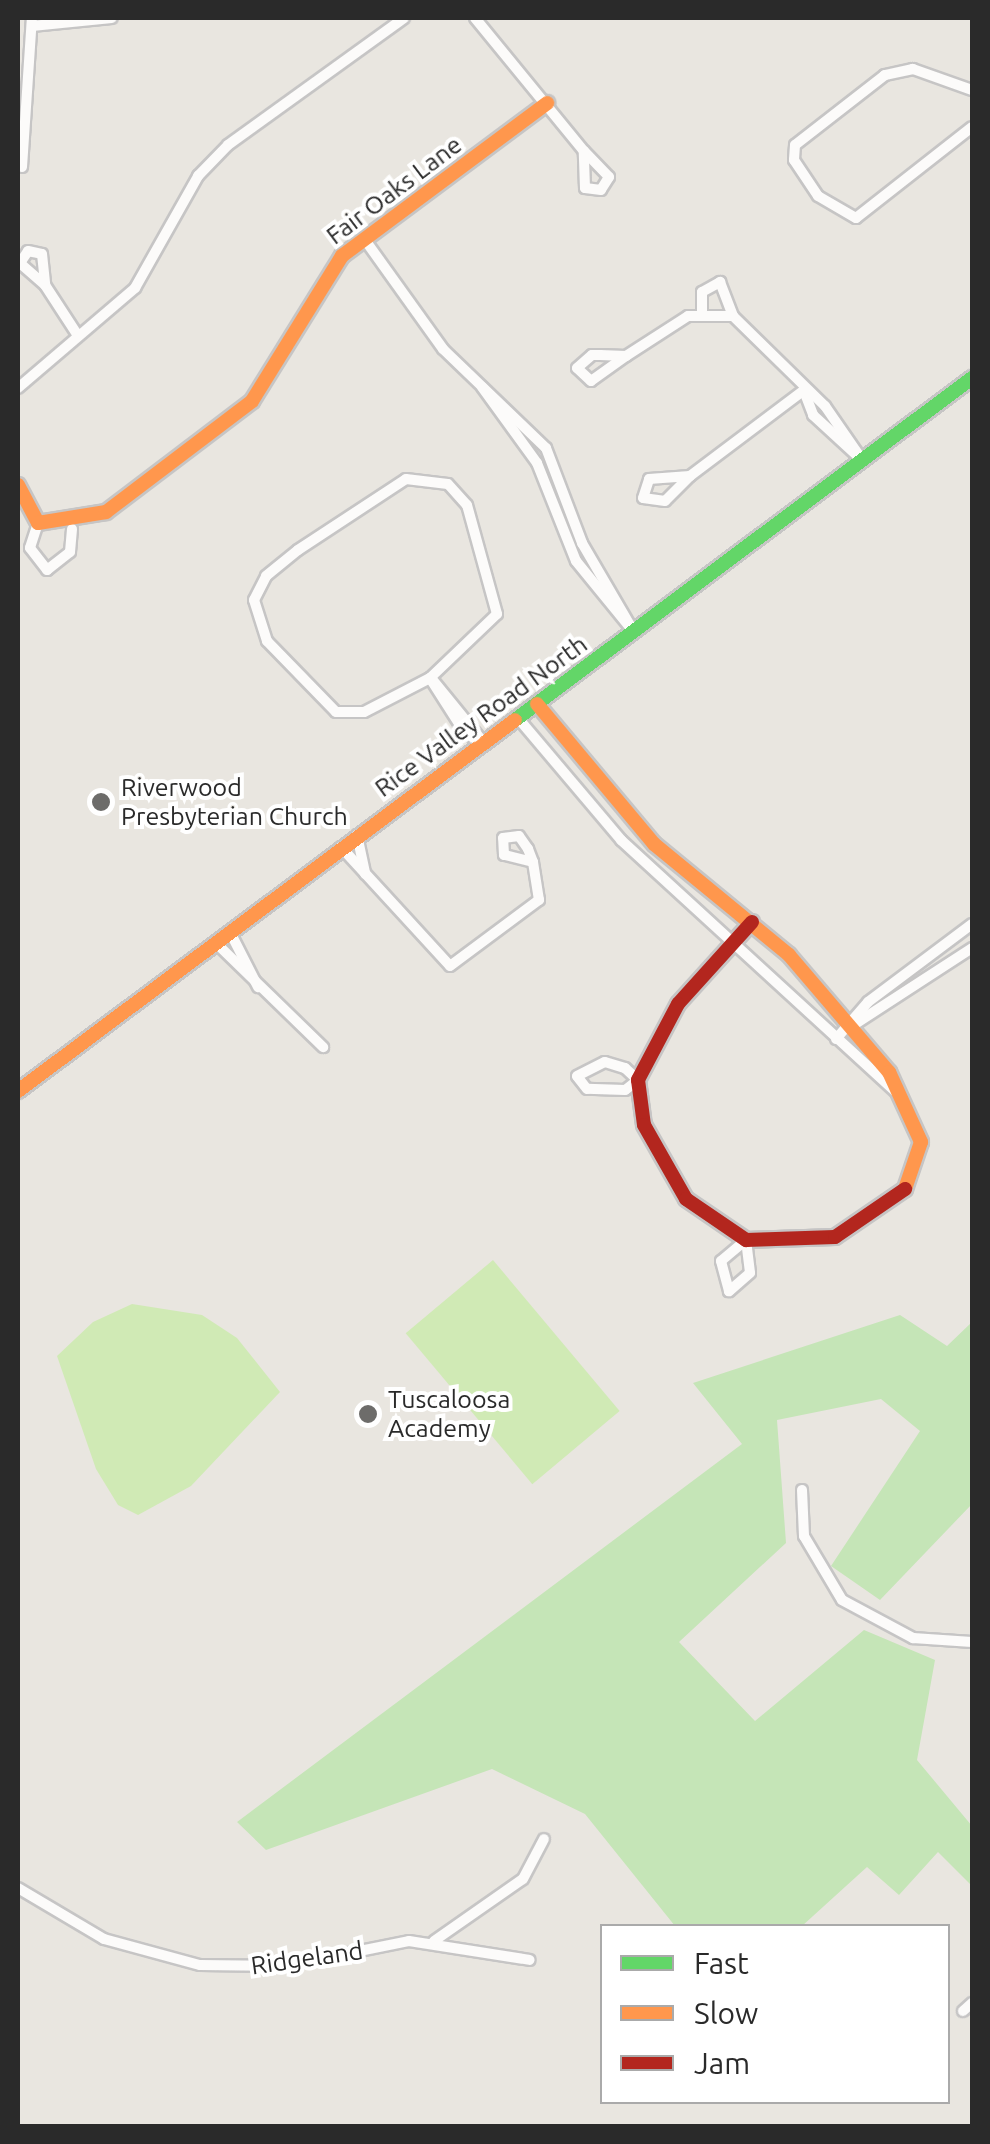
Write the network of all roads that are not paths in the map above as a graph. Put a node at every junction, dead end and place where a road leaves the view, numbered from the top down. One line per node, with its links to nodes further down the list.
1 (112, 18): 4 (street)
2 (404, 18): 14 (street)
3 (475, 18): 6 (street)
4 (32, 22): 9 (street)
5 (972, 90): 7 (street)
6 (547, 103): 8 (street); 10 (street, Fair Oaks Lane)
7 (972, 127)
8 (584, 151)
9 (22, 166)
10 (365, 240): 23 (street, Fair Oaks Lane); 24 (street)
11 (45, 284): 14 (street)
12 (702, 312): 13 (street); 13 (street); 15 (street)
13 (733, 316): 18 (street)
14 (77, 334): 17 (street)
15 (626, 356)
16 (970, 384): 19 (street, Rice Valley Road North)
17 (18, 388)
18 (804, 390): 19 (street); 20 (street)
19 (863, 460): 24 (street, Rice Valley Road North)
20 (690, 476)
21 (18, 485): 22 (street)
22 (38, 523): 23 (street); 23 (street)
23 (72, 529)
24 (634, 632): 26 (street, Rice Valley Road North)
25 (430, 678): 25 (street); 28 (street)
26 (537, 704): 27 (street, Rice Valley Road North); 33 (street)
27 (518, 718): 28 (street, Rice Valley Road North); 36 (street)
28 (484, 743): 29 (street, Rice Valley Road North)
29 (358, 835): 30 (street, Rice Valley Road North); 32 (street)
30 (341, 847): 32 (street); 35 (street, Rice Valley Road North)
31 (533, 862): 32 (street)
32 (366, 875)
33 (752, 922): 36 (street); 40 (street)
34 (972, 924): 40 (street)
35 (230, 932): 37 (street, Rice Valley Road North); 39 (street)
36 (740, 940): 41 (street); 43 (street)
37 (215, 942): 39 (street); 44 (street, Rice Valley Road North)
38 (972, 948): 40 (street)
39 (259, 988): 42 (street)
40 (851, 1026): 41 (street); 45 (street)
41 (836, 1040): 45 (street)
42 (323, 1047)
43 (638, 1080): 43 (street); 46 (street)
44 (18, 1091)
45 (899, 1096): 46 (street)
46 (746, 1240): 46 (street)
47 (802, 1490): 48 (street)
48 (972, 1642)
49 (544, 1838): 51 (street)
50 (18, 1888): 51 (street, Ridgeland)
51 (434, 1941): 52 (street)
52 (530, 1960)

